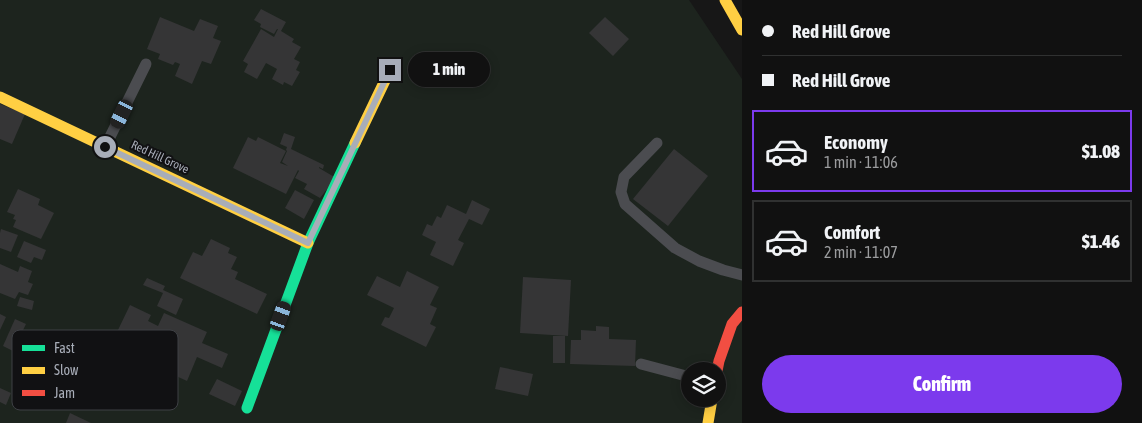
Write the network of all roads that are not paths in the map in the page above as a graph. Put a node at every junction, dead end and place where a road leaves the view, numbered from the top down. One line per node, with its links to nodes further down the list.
1 (725, 0): 2 (street)
2 (742, 30)
3 (146, 64): 7 (lane)
4 (390, 70): 8 (street)
5 (0, 97): 7 (street, Red Hill Grove)
6 (657, 143): 9 (lane)
7 (105, 147): 8 (street, Red Hill Grove)
8 (308, 243): 15 (street)
9 (742, 276)
10 (742, 312): 11 (street)
11 (719, 362)
12 (641, 364): 13 (lane)
13 (681, 375)
14 (711, 407): 16 (street)
15 (247, 408)
16 (708, 423)

